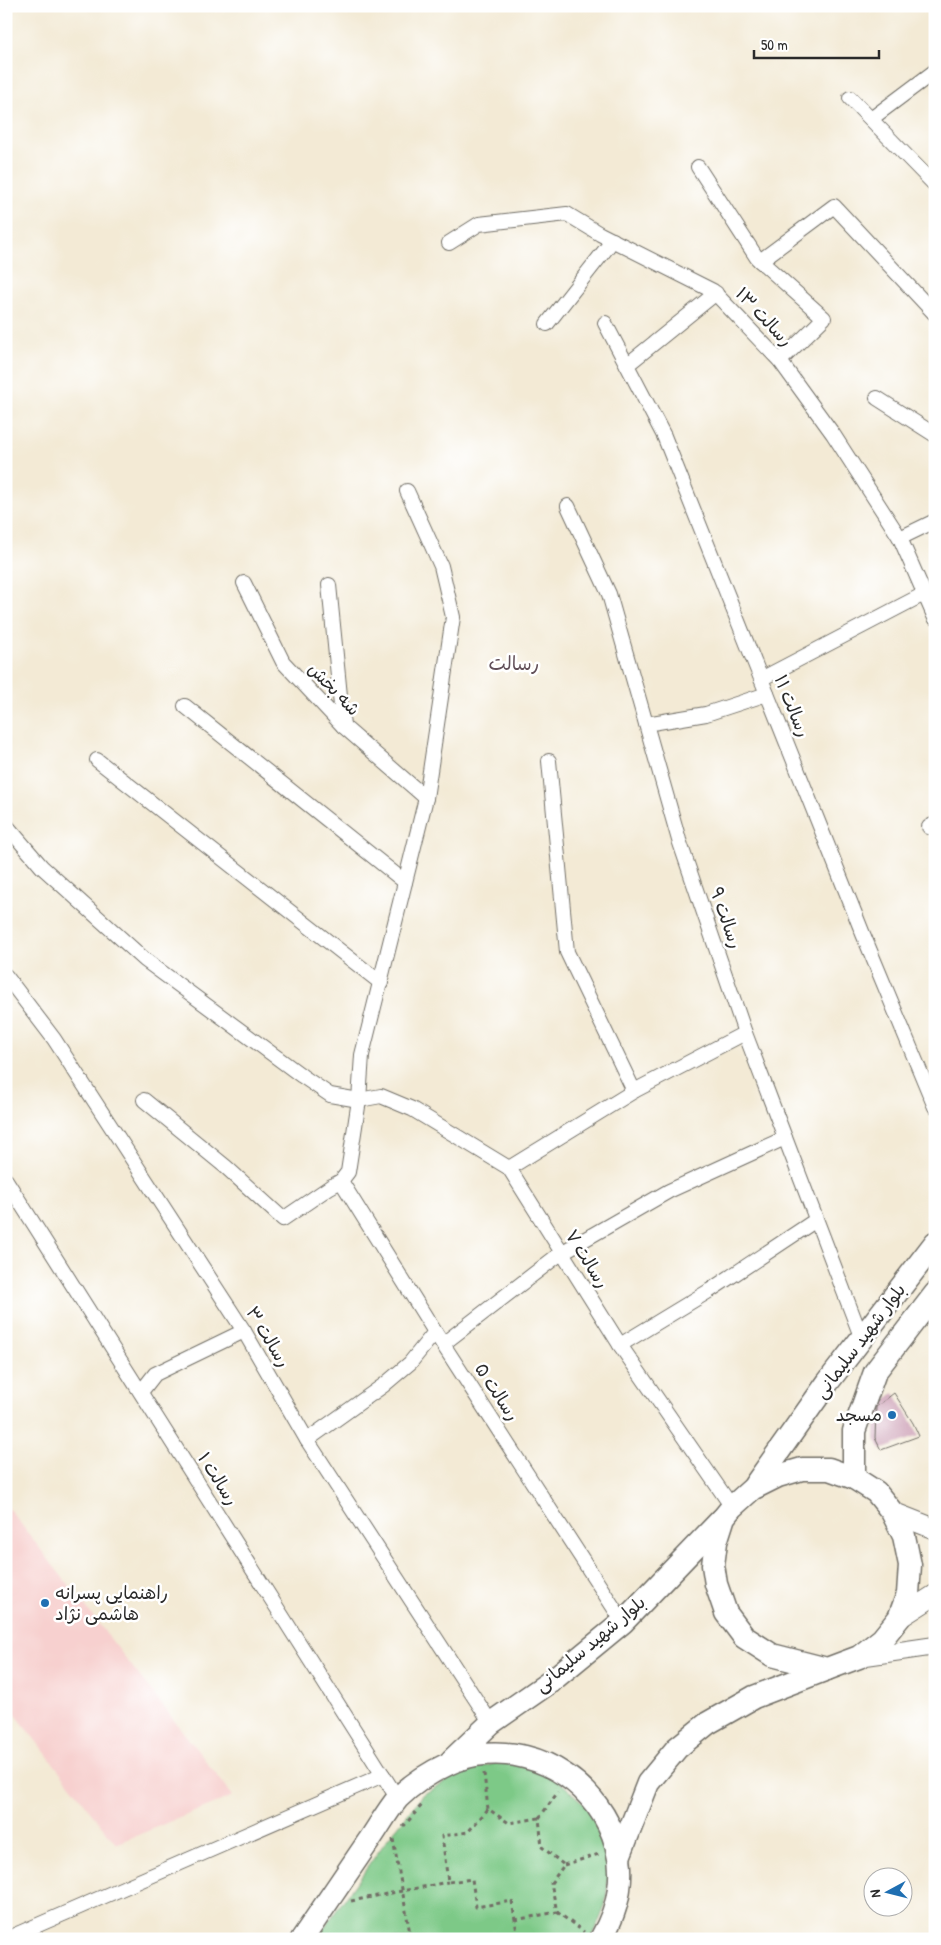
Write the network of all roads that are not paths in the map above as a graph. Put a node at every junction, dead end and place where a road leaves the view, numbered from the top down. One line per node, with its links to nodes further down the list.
1 (935, 71): 3 (street)
2 (850, 98): 3 (street)
3 (871, 119): 5 (street)
4 (698, 167): 8 (street)
5 (935, 185)
6 (613, 240): 7 (street, رسالت ۱۳); 9 (street, رسالت ۱۳); 12 (street)
7 (449, 243)
8 (760, 261): 10 (street); 13 (street)
9 (716, 293): 13 (street, رسالت ۱۳); 14 (street)
10 (935, 314)
11 (605, 323): 14 (street, رسالت ۱۱)
12 (547, 324)
13 (780, 361): 20 (street, رسالت ۱۳)
14 (627, 365): 25 (street, رسالت ۱۱)
15 (877, 398): 16 (street)
16 (935, 435)
17 (407, 492): 32 (street)
18 (568, 506): 28 (street, رسالت ۹)
19 (935, 521): 20 (street)
20 (900, 538): 23 (street, رسالت ۱۳)
21 (244, 583): 29 (street, شه بخش)
22 (329, 585): 29 (street)
23 (924, 594): 24 (street, رسالت ۱۳); 25 (street)
24 (935, 618)
25 (761, 679): 26 (street, رسالت ۱۱)
26 (767, 694): 28 (street); 41 (street, رسالت ۱۱)
27 (185, 706): 34 (street)
28 (646, 724): 37 (street, رسالت ۹)
29 (343, 726): 32 (street, شه بخش)
30 (97, 760): 36 (street)
31 (549, 761): 38 (street)
32 (426, 798): 34 (street)
33 (6, 825): 40 (street, رسالت ۷)
34 (405, 882): 36 (street)
35 (6, 976): 50 (street, رسالت ۳)
36 (381, 983): 40 (street)
37 (745, 1033): 38 (street); 42 (street, رسالت ۹)
38 (634, 1091): 43 (street)
39 (144, 1100): 45 (street)
40 (359, 1100): 43 (street, رسالت ۷); 45 (street)
41 (935, 1107)
42 (785, 1138): 46 (street, رسالت ۹); 48 (street)
43 (509, 1168): 48 (street, رسالت ۷)
44 (6, 1180): 54 (street, رسالت ۱)
45 (342, 1181): 51 (street, رسالت ۵)
46 (816, 1220): 52 (street, رسالت ۹); 53 (street)
47 (935, 1244): 52 (main road, بلوار شهید سلیمانی)
48 (561, 1253): 51 (street); 53 (street, رسالت ۷)
49 (935, 1294): 56 (main road, بلوار شهید سلیمانی)
50 (244, 1331): 54 (street); 55 (street, رسالت ۳)
51 (439, 1338): 55 (street); 63 (street, رسالت ۵)
52 (862, 1339): 57 (main road, بلوار شهید سلیمانی)
53 (620, 1345): 58 (street, رسالت ۷)
54 (140, 1392): 69 (street, رسالت ۱)
55 (307, 1440): 67 (street, رسالت ۳)
56 (854, 1478): 57 (main road); 59 (main road)
57 (752, 1489): 58 (main road, بلوار شهید سلیمانی)
58 (728, 1512): 63 (main road, بلوار شهید سلیمانی); 66 (main road)
59 (892, 1512): 60 (main road); 62 (main road)
60 (935, 1529)
61 (935, 1595): 62 (main road)
62 (899, 1618): 65 (main road)
63 (623, 1622): 67 (main road, بلوار شهید سلیمانی)
64 (935, 1646): 65 (street)
65 (859, 1658): 66 (main road)
66 (827, 1669): 71 (main road)
67 (490, 1723): 68 (main road, بلوار شهید سلیمانی)
68 (449, 1763): 70 (main road); 71 (main road)
69 (383, 1775): 70 (street, رسالت ۱); 73 (street)
70 (398, 1799): 74 (main road)
71 (611, 1857): 72 (main road)
72 (602, 1932)
73 (15, 1935)
74 (302, 1939)

